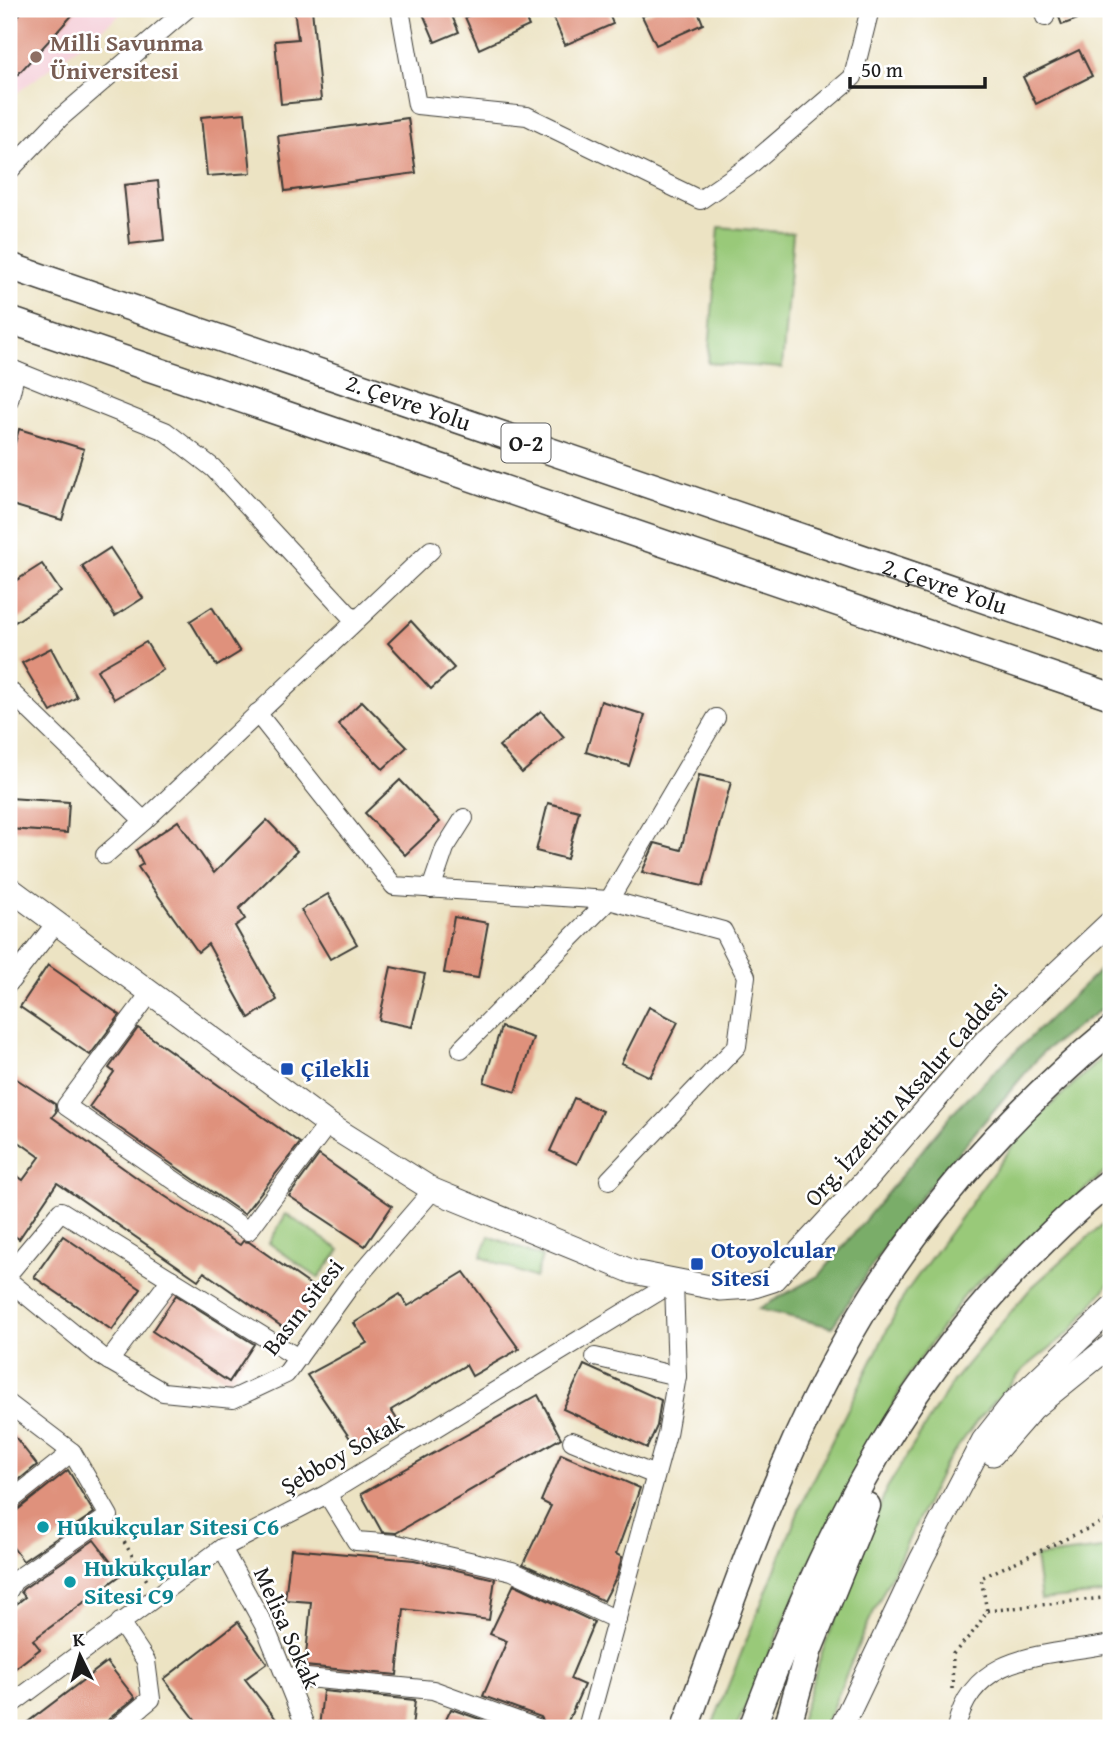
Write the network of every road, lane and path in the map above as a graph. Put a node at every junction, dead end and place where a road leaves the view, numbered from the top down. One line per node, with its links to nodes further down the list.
1 (187, 9): 4 (street)
2 (400, 9): 3 (street)
3 (870, 9)
4 (9, 171)
5 (9, 266): 11 (highway, 2. Çevre Yolu / O-2)
6 (9, 320): 13 (highway, 2. Çevre Yolu / O-2)
7 (13, 369): 8 (street); 10 (street)
8 (9, 400)
9 (431, 550): 10 (street)
10 (355, 621): 14 (street)
11 (1111, 643)
12 (9, 690): 17 (street)
13 (1111, 696)
14 (257, 713): 17 (street); 20 (street)
15 (716, 718): 21 (street)
16 (464, 818): 20 (street)
17 (144, 821): 18 (street)
18 (105, 855)
19 (9, 888): 23 (main road, Org. İzzettin Aksalur Caddesi)
20 (431, 889): 21 (street)
21 (609, 900): 27 (street); 29 (street)
22 (1111, 922): 35 (main road, Org. İzzettin Aksalur Caddesi)
23 (56, 923): 24 (street); 25 (main road, Org. İzzettin Aksalur Caddesi)
24 (9, 983)
25 (151, 992): 28 (main road, Org. İzzettin Aksalur Caddesi); 28 (street)
26 (1111, 1030): 67 (highway)
27 (461, 1049)
28 (328, 1124): 31 (main road, Org. İzzettin Aksalur Caddesi)
29 (609, 1180)
30 (1111, 1181): 42 (highway)
31 (433, 1190): 35 (main road, Org. İzzettin Aksalur Caddesi); 39 (street, Basın Sitesi)
32 (9, 1273): 33 (street)
33 (171, 1279): 39 (street); 40 (street)
34 (9, 1281): 40 (street, Basın Sitesi)
35 (674, 1282): 41 (street); 47 (street, Şebboy Sokak)
36 (1111, 1309): 51 (main road)
37 (1111, 1345): 51 (main road)
38 (595, 1357): 41 (street)
39 (298, 1358): 40 (street, Basın Sitesi)
40 (109, 1361)
41 (677, 1376): 46 (street)
42 (915, 1391): 68 (highway); 69 (highway)
43 (9, 1404): 45 (street)
44 (572, 1441): 46 (street)
45 (72, 1452): 48 (street); 49 (street)
46 (655, 1475): 57 (street)
47 (327, 1494): 52 (street, Şebboy Sokak); 57 (street)
48 (9, 1502)
49 (109, 1516): 53 (street); 54 (path)
50 (1111, 1518): 56 (path)
51 (942, 1520): 70 (main road)
52 (222, 1548): 54 (street, Şebboy Sokak); 60 (street, Melisa Sokak)
53 (9, 1590)
54 (156, 1595): 58 (street, Şebboy Sokak)
55 (1111, 1597): 56 (path)
56 (987, 1611): 62 (path)
57 (617, 1620): 66 (street)
58 (120, 1622): 61 (street, Şebboy Sokak); 63 (street)
59 (1111, 1644): 62 (street)
60 (286, 1676): 64 (street, Melisa Sokak); 65 (street)
61 (9, 1706)
62 (958, 1722)
63 (116, 1728)
64 (306, 1728)
65 (537, 1728)
66 (587, 1728)
67 (685, 1728)
68 (752, 1728)
69 (787, 1728)
70 (841, 1728)

